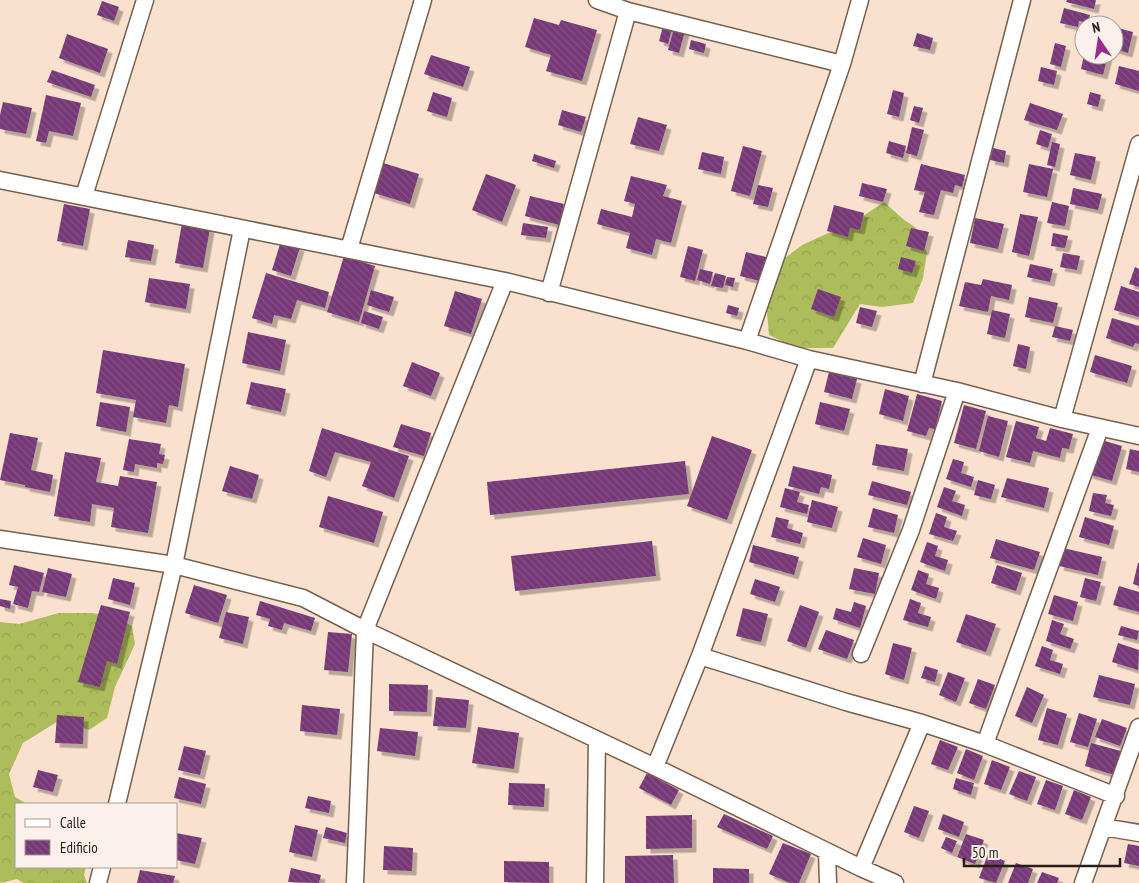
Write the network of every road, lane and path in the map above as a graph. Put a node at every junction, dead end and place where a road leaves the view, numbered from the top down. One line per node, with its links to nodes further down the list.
1 (145, 0): 10 (street)
2 (423, 0): 12 (street)
3 (597, 0): 6 (street)
4 (860, 0): 7 (street)
5 (1022, 0): 17 (street)
6 (628, 10): 7 (street); 14 (street)
7 (842, 64): 15 (street)
8 (1139, 144): 19 (street)
9 (0, 180): 10 (street)
10 (84, 196): 11 (street)
11 (242, 229): 12 (street); 23 (street)
12 (348, 248): 13 (street)
13 (505, 281): 14 (street); 24 (street)
14 (549, 292): 15 (street)
15 (747, 341): 16 (street)
16 (809, 359): 17 (street); 26 (street)
17 (922, 384): 18 (street)
18 (957, 391): 19 (street); 25 (street)
19 (1062, 419): 20 (street)
20 (1100, 428): 21 (street); 30 (street)
21 (1139, 436)
22 (0, 539): 23 (street)
23 (174, 565): 24 (street); 33 (street)
24 (365, 630): 29 (street); 40 (street)
25 (861, 654)
26 (700, 656): 27 (street); 31 (street)
27 (922, 723): 30 (street); 38 (street)
28 (1139, 727): 32 (street)
29 (597, 740): 31 (street); 41 (street)
30 (985, 744): 32 (street)
31 (655, 767): 36 (street)
32 (1116, 796): 34 (street)
33 (117, 803)
34 (1103, 827): 35 (street); 44 (street)
35 (1139, 833)
36 (827, 852): 38 (street); 42 (street)
37 (102, 868): 39 (street)
38 (861, 868): 43 (street)
39 (98, 883)
40 (355, 883)
41 (595, 883)
42 (828, 883)
43 (895, 883)
44 (1083, 883)

